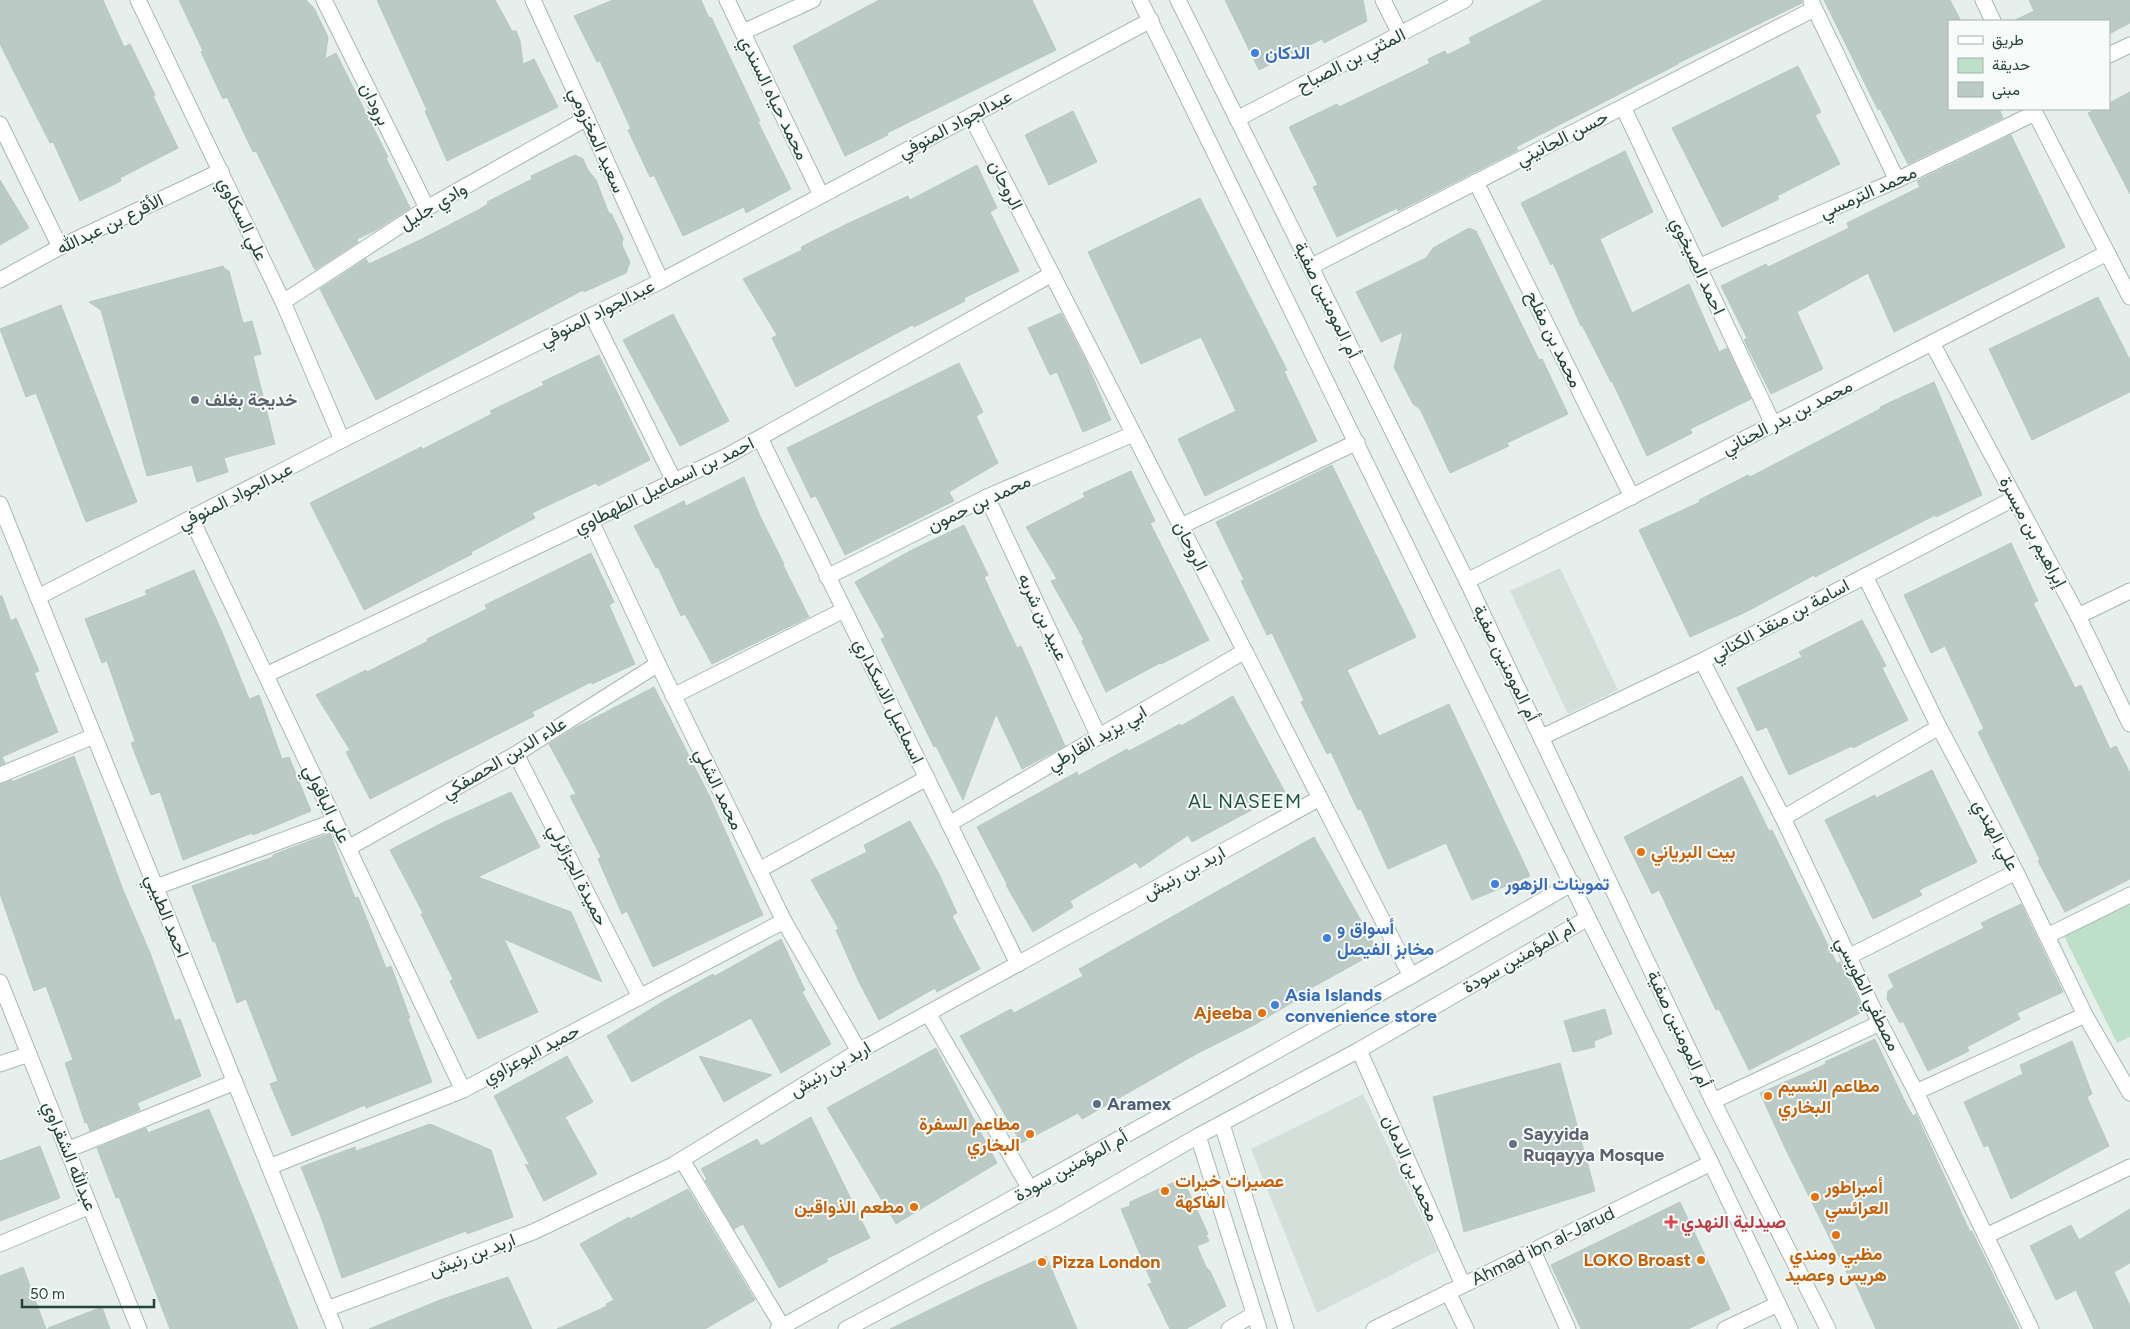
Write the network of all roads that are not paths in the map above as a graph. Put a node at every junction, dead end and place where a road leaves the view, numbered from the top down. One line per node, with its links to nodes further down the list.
1 (138, 0): 24 (street, علي السكاوي)
2 (324, 0): 28 (street, برودان)
3 (533, 0): 21 (street, سعيد المخزومي)
4 (728, 0): 14 (street, محمد حياه السندي)
5 (813, 0): 14 (street)
6 (1140, 0): 12 (street, أم المومنين صفية)
7 (1178, 0): 22 (street, أم المومنين صفية)
8 (1383, 0): 15 (street)
9 (1465, 0): 15 (street, المثني بن الصباح)
10 (1983, 0): 13 (street)
11 (1812, 4): 18 (street, حسن الحانيني); 25 (street)
12 (1151, 20): 20 (street, عبدالجواد المنوفي); 44 (street, أم المومنين صفية)
13 (1993, 20)
14 (743, 32): 27 (street, محمد حياه السندي)
15 (1400, 34): 22 (street, المثني بن الصباح)
16 (2130, 45): 17 (street)
17 (2110, 55)
18 (1623, 107): 26 (street, حسن الحانيني); 32 (street, احمد الصيخوي)
19 (2034, 111): 25 (street, محمد الترمسي); 30 (street)
20 (971, 116): 27 (street, عبدالجواد المنوفي); 33 (street, الروحان)
21 (587, 118): 28 (street, وادي جليل); 35 (street, سعيد المخزومي)
22 (1237, 119): 31 (street, أم المومنين صفية)
23 (0, 124): 29 (street)
24 (221, 171): 29 (street, الأقرع بن عبدالله); 37 (street, علي السكاوي)
25 (1897, 180): 32 (street, محمد الترمسي)
26 (1476, 182): 31 (street, حسن الحانيني); 47 (street, محمد بن مفلح)
27 (821, 195): 35 (street, عبدالجواد المنوفي)
28 (427, 208): 37 (street, وادي جليل)
29 (60, 247): 34 (street, الأقرع بن عبدالله)
30 (2106, 253): 36 (street); 39 (street, محمد بن بدر الحناني)
31 (1310, 267): 55 (street, أم المومنين صفية)
32 (1698, 267): 40 (street, احمد الصيخوي)
33 (1052, 274): 41 (street, الروحان); 42 (street, احمد بن اسماعيل الطهطاوي)
34 (0, 280)
35 (661, 281): 38 (street, عبدالجواد المنوفي)
36 (2130, 297)
37 (283, 302): 43 (street, علي السكاوي)
38 (592, 315): 43 (street, عبدالجواد المنوفي); 45 (street)
39 (1932, 343): 40 (street, محمد بن بدر الحناني); 48 (street, إبراهيم بن ميسرة)
40 (1773, 424): 47 (street, محمد بن بدر الحناني)
41 (1133, 434): 46 (street, محمد بن حمون); 52 (street, الروحان)
42 (760, 438): 45 (street, احمد بن اسماعيل الطهطاوي); 54 (street, اسماعيل الاسكداري)
43 (342, 440): 50 (street, عبدالجواد المنوفي)
44 (1357, 442): 52 (street); 80 (street, أم المومنين صفية)
45 (674, 481): 51 (street, احمد بن اسماعيل الطهطاوي)
46 (987, 497): 54 (street, محمد بن حمون); 68 (street, عبيد بن شربه)
47 (1632, 497): 55 (street, محمد بن بدر الحناني)
48 (2015, 498): 53 (street, اسامة بن منقذ الكناني); 59 (street, إبراهيم بن ميسرة)
49 (0, 504): 57 (street, احمد الطيبي)
50 (191, 518): 57 (street, عبدالجواد المنوفي); 63 (street, علي الباقولي)
51 (591, 521): 62 (street, محمد الشلي); 63 (street, احمد بن اسماعيل الطهطاوي)
52 (1180, 526): 60 (street, الروحان)
53 (1866, 576): 61 (street, اسامة بن منقذ الكناني); 66 (street, علي الهندي)
54 (827, 577): 58 (street, اسماعيل الاسكداري)
55 (1467, 582): 69 (street, أم المومنين صفية)
56 (2130, 591): 59 (street)
57 (38, 597): 67 (street, احمد الطيبي)
58 (844, 610): 64 (street); 72 (street, اسماعيل الاسكداري)
59 (2078, 616): 65 (street, إبراهيم بن ميسرة)
60 (1245, 651): 68 (street, ابي يزيد القارطي); 73 (street, الروحان)
61 (1702, 661): 69 (street, اسامة بن منقذ الكناني); 74 (street, مصطفي الطويسي)
62 (658, 664): 64 (street, محمد الشلي); 70 (street, علاء الدين الحصفكي)
63 (266, 675): 75 (street, علي الباقولي)
64 (673, 696): 78 (street, محمد الشلي)
65 (2130, 724)
66 (1939, 727): 74 (street); 79 (street, علي الهندي)
67 (94, 736): 71 (street); 81 (street, احمد الطيبي)
68 (1099, 737): 76 (street, ابي يزيد القارطي)
69 (1542, 737): 102 (street, أم المومنين صفية)
70 (516, 754): 77 (street, علاء الدين الحصفكي); 90 (street, حميدة الجزائرلي)
71 (0, 775)
72 (926, 778): 76 (street, اسماعيل الاسكداري); 78 (street)
73 (1320, 798): 87 (street, اربد بن رنيش); 88 (street, الروحان)
74 (1783, 818): 86 (street, مصطفي الطويسي)
75 (335, 821): 77 (street, علي الباقولي); 81 (street)
76 (949, 824): 87 (street, اسماعيل الاسكداري)
77 (348, 848): 99 (street, علي الباقولي)
78 (759, 870): 84 (street, محمد الشلي)
79 (2016, 872): 85 (street, علي الهندي); 86 (street)
80 (1573, 884): 83 (street, أم المومنين صفية); 88 (street, أم المؤمنين سودة)
81 (156, 888): 98 (street, احمد الطيبي)
82 (2130, 895): 85 (street)
83 (1588, 918): 94 (street, أم المؤمنين سودة); 107 (street, أم المومنين صفية)
84 (784, 922): 90 (street, حميد البوعزاوي); 95 (street, محمد الشلي)
85 (2047, 936): 92 (street, علي الهندي)
86 (1850, 956): 93 (street, مصطفي الطويسي)
87 (1018, 964): 91 (street, اربد بن رنيش)
88 (1411, 976): 110 (street, أم المؤمنين سودة)
89 (0, 982): 96 (street, عبدالله الشقراوي)
90 (640, 997): 99 (street, حميد البوعزاوي)
91 (928, 1014): 95 (street, اربد بن رنيش); 110 (street)
92 (2085, 1015): 100 (street); 101 (street, علي الهندي)
93 (1880, 1023): 100 (street, مصطفي الطويسي); 102 (street)
94 (1359, 1050): 103 (street, أم المؤمنين سودة); 115 (street, محمد بن الدمان)
95 (859, 1051): 106 (street, اربد بن رنيش)
96 (29, 1054): 97 (street); 105 (street, عبدالله الشقراوي)
97 (0, 1064)
98 (235, 1082): 105 (street); 108 (street, احمد الطيبي)
99 (463, 1090): 108 (street, حميد البوعزاوي)
100 (1916, 1092): 112 (street, مصطفي الطويسي)
101 (2130, 1094)
102 (1713, 1101): 133 (street, أم المومنين صفية)
103 (1222, 1124): 104 (street, أم المؤمنين سودة); 127 (street)
104 (1198, 1136): 119 (street); 120 (street, أم المؤمنين سودة)
105 (67, 1150): 111 (street, عبدالله الشقراوي)
106 (682, 1160): 118 (street, اربد بن رنيش); 121 (street)
107 (1711, 1163): 114 (street, Ahmad ibn al-Jarud); 117 (street, أم المومنين صفية)
108 (269, 1167): 118 (street, احمد الطيبي)
109 (2130, 1167): 112 (street)
110 (1030, 1189): 121 (street, أم المؤمنين سودة)
111 (90, 1206): 113 (street); 122 (street, عبدالله الشقراوي)
112 (1986, 1236): 134 (street, مصطفي الطويسي)
113 (0, 1244)
114 (1532, 1251): 115 (street, Ahmad ibn al-Jarud); 130 (street)
115 (1463, 1285): 116 (street, Ahmad ibn al-Jarud)
116 (1448, 1292): 128 (street, Ahmad ibn al-Jarud); 129 (street)
117 (1778, 1304): 131 (street); 132 (street, أم المومنين صفية)
118 (327, 1309): 123 (street, احمد الطيبي)
119 (1254, 1314): 125 (street); 126 (street)
120 (860, 1325): 124 (street, أم المؤمنين سودة)
121 (780, 1328)
122 (139, 1329)
123 (335, 1329)
124 (846, 1329)
125 (1230, 1329)
126 (1259, 1329)
127 (1286, 1329)
128 (1374, 1329)
129 (1466, 1329)
130 (1568, 1329)
131 (1725, 1329)
132 (1790, 1329)
133 (1828, 1329)
134 (2031, 1329)

